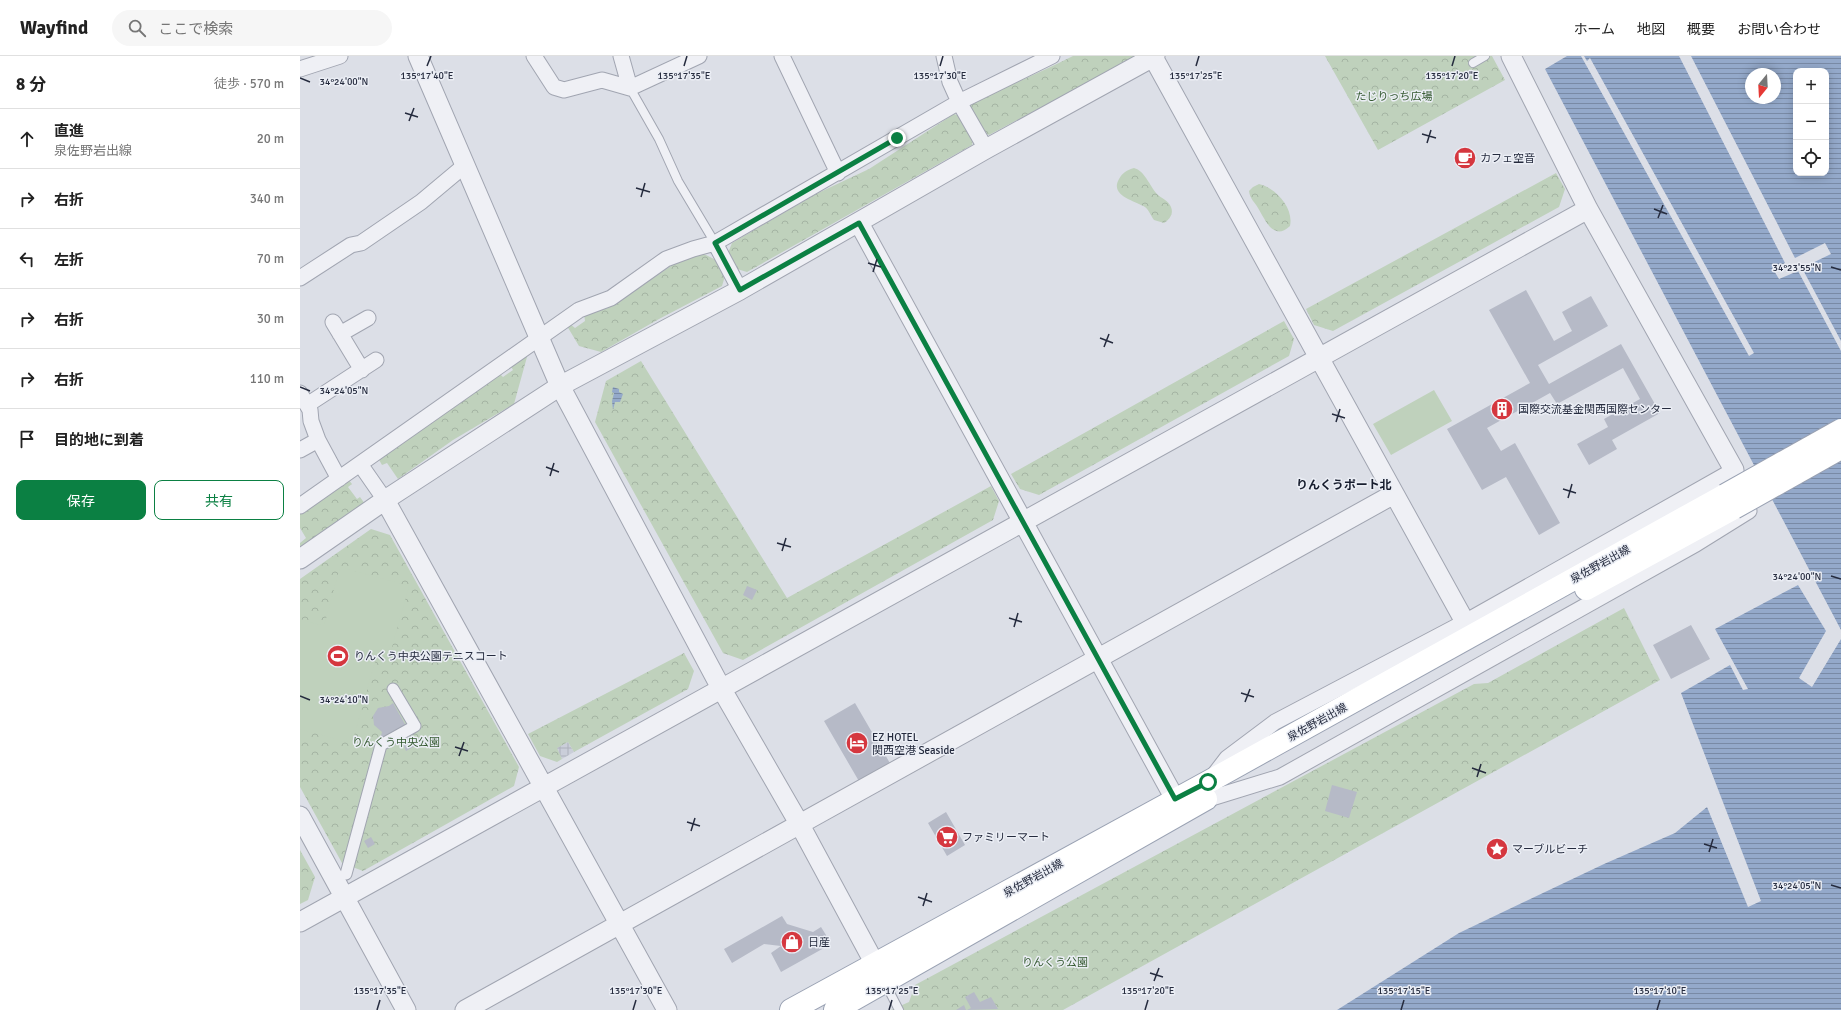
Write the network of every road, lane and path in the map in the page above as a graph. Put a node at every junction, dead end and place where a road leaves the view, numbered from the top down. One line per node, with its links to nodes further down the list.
1 (340, 56): 13 (street)
2 (418, 56): 17 (street)
3 (534, 56): 14 (street)
4 (621, 56): 14 (street)
5 (699, 56): 14 (street)
6 (782, 56): 18 (street)
7 (944, 56): 15 (street)
8 (1486, 56): 12 (lane)
9 (1511, 56): 19 (street)
10 (1154, 57): 16 (street); 26 (street)
11 (1044, 58): 15 (street)
12 (1473, 63)
13 (300, 69)
14 (630, 88): 21 (lane)
15 (959, 102): 16 (street); 18 (street)
16 (986, 149): 20 (street)
17 (464, 166): 22 (street); 25 (street)
18 (838, 173): 21 (street)
19 (1588, 208): 26 (street); 36 (street)
20 (859, 223): 23 (street); 42 (street)
21 (715, 243): 23 (street); 25 (street)
22 (300, 278)
23 (740, 290): 29 (street)
24 (368, 318): 28 (street)
25 (539, 339): 29 (street); 35 (street)
26 (1319, 358): 38 (street); 42 (street)
27 (376, 360): 28 (street)
28 (362, 370): 30 (street)
29 (560, 386): 39 (street); 46 (street)
30 (304, 399): 32 (street)
31 (1841, 430): 40 (main road, 泉佐野岩出線, bridge)
32 (318, 440): 34 (street); 37 (street)
33 (1841, 448): 40 (main road, 泉佐野岩出線, bridge)
34 (300, 450)
35 (360, 464): 37 (street); 39 (street)
36 (1734, 470): 40 (street); 44 (street)
37 (339, 479): 41 (street)
38 (1394, 494): 44 (street); 45 (street)
39 (385, 500): 43 (street); 48 (street)
40 (1738, 503): 49 (main road, 泉佐野岩出線)
41 (300, 506)
42 (1023, 522): 45 (street); 46 (street)
43 (300, 559)
44 (1465, 622): 49 (street)
45 (1097, 658): 50 (street); 52 (street)
46 (721, 688): 48 (street); 52 (street)
47 (393, 689): 53 (street)
48 (543, 787): 54 (street); 56 (street)
49 (1207, 791): 50 (main road, 泉佐野岩出線); 57 (main road, 泉佐野岩出線)
50 (1175, 799): 57 (main road, 泉佐野岩出線)
51 (300, 816): 54 (street)
52 (800, 825): 56 (street); 57 (street)
53 (346, 874)
54 (345, 897): 55 (street); 58 (street)
55 (300, 922)
56 (621, 924): 59 (street); 60 (street)
57 (880, 974): 61 (main road, 泉佐野岩出線); 62 (main road, 泉佐野岩出線); 63 (lane)
58 (406, 1010)
59 (465, 1010)
60 (667, 1010)
61 (791, 1010)
62 (835, 1010)
63 (899, 1010)

